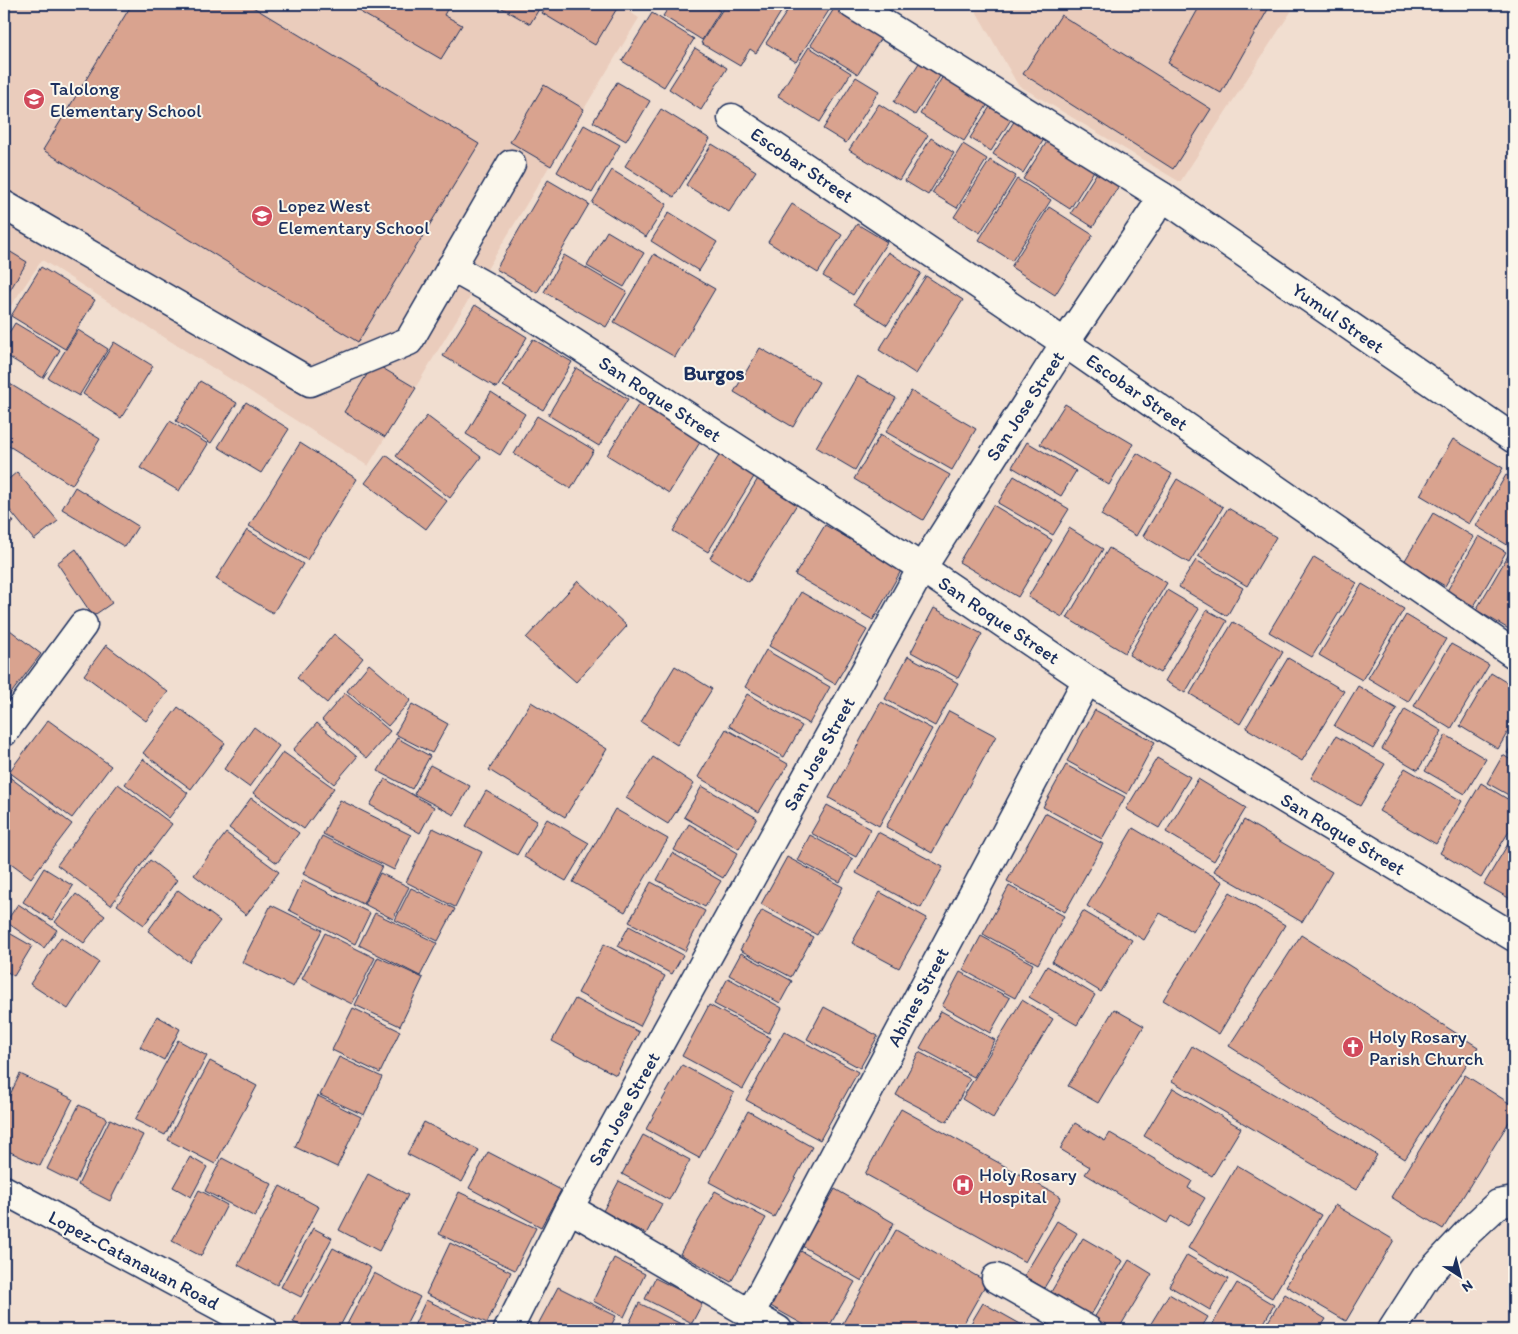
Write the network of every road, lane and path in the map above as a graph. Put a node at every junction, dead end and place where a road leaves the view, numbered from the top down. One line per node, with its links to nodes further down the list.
1 (852, 4): 4 (street, Yumul Street)
2 (732, 118): 7 (street, Escobar Street)
3 (511, 164): 6 (street)
4 (1163, 196): 7 (street, San Jose Street); 8 (street, Yumul Street)
5 (4, 205): 6 (street)
6 (451, 267): 9 (street, San Roque Street)
7 (1065, 343): 9 (street, San Jose Street); 11 (street, Escobar Street)
8 (1514, 438)
9 (922, 568): 12 (street, San Roque Street); 17 (street, San Jose Street)
10 (83, 626): 13 (street)
11 (1514, 654)
12 (1087, 680): 14 (street, San Roque Street); 19 (street, Abines Street)
13 (4, 732)
14 (1514, 937)
15 (4, 1190): 20 (street, Lopez-Catanauan Road)
16 (1514, 1201): 24 (street)
17 (569, 1208): 19 (street); 21 (street, San Jose Street)
18 (996, 1278): 23 (street)
19 (750, 1314): 22 (street)
20 (264, 1330)
21 (508, 1330)
22 (778, 1330)
23 (1088, 1330)
24 (1392, 1330)

